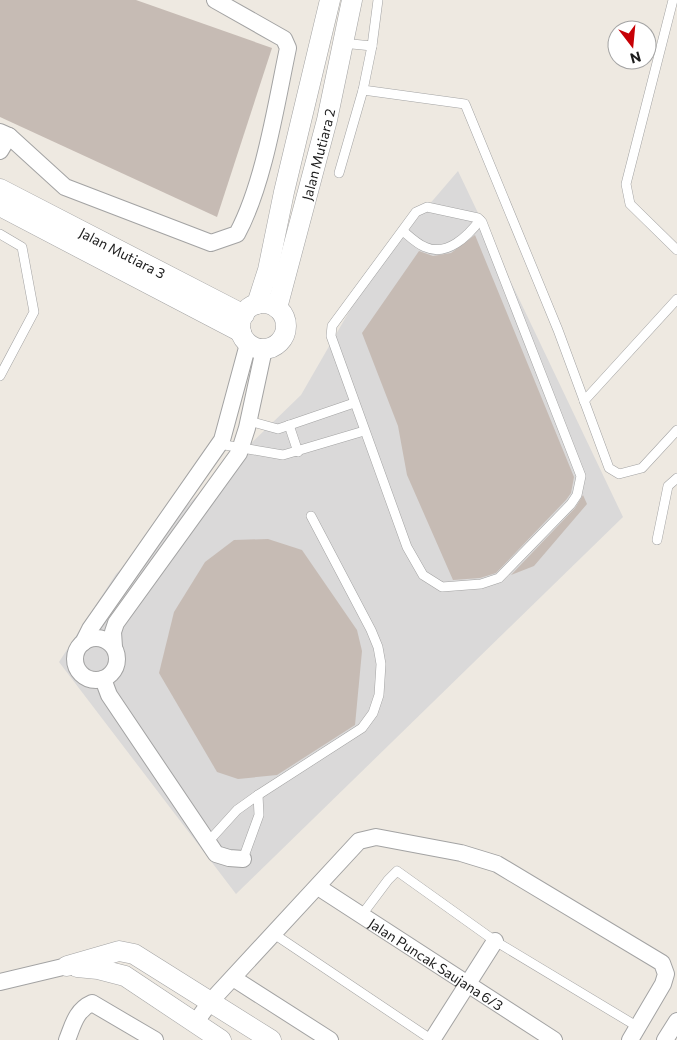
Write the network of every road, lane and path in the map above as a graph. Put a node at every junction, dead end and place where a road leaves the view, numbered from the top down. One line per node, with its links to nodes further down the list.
1 (215, 0): 9 (street)
2 (330, 0): 20 (street, Jalan Mutiara 2)
3 (352, 0): 6 (street, Jalan Mutiara 2)
4 (378, 0): 7 (lane)
5 (672, 0): 17 (lane)
6 (342, 43): 7 (lane); 19 (street, Jalan Mutiara 2)
7 (372, 46): 8 (lane)
8 (363, 90): 11 (lane); 22 (lane)
9 (4, 134): 10 (street)
10 (0, 151)
11 (339, 173)
12 (0, 189): 20 (street, Jalan Mutiara 3)
13 (0, 206): 20 (street, Jalan Mutiara 3)
14 (480, 220): 15 (lane); 15 (lane); 26 (lane)
15 (402, 231): 23 (lane)
16 (0, 234): 21 (lane)
17 (677, 250)
18 (677, 299): 22 (lane)
19 (277, 308): 20 (street); 20 (street)
20 (251, 329): 24 (street); 28 (street)
21 (0, 376)
22 (584, 401): 27 (lane)
23 (354, 403): 25 (lane); 26 (lane)
24 (249, 421): 25 (lane); 29 (street)
25 (290, 425): 30 (lane)
26 (364, 430): 30 (lane)
27 (677, 430)
28 (219, 444): 29 (lane); 34 (street)
29 (241, 448): 30 (lane); 35 (street)
30 (298, 452)
31 (677, 478): 33 (lane)
32 (311, 516): 37 (lane)
33 (656, 540)
34 (83, 643): 35 (street); 36 (street)
35 (114, 647): 36 (street)
36 (103, 679): 38 (street)
37 (258, 795): 38 (lane); 39 (lane)
38 (208, 842): 39 (street)
39 (243, 858)
40 (318, 888): 41 (street, Jalan Puncak Saujana 6/3); 42 (street); 51 (street)
41 (361, 916): 43 (lane); 47 (street, Jalan Puncak Saujana 6/3)
42 (274, 934): 45 (street); 57 (lane)
43 (495, 941): 47 (street); 51 (lane)
44 (67, 966): 46 (street); 48 (street); 50 (street)
45 (233, 978): 48 (street); 56 (street)
46 (0, 982)
47 (468, 986): 57 (street); 58 (street, Jalan Puncak Saujana 6/3)
48 (211, 1001): 50 (street); 55 (street)
49 (677, 1021): 59 (street)
50 (195, 1023): 54 (street)
51 (634, 1033)
52 (67, 1040): 53 (street)
53 (155, 1040)
54 (221, 1040)
55 (271, 1040)
56 (330, 1040)
57 (432, 1040)
58 (554, 1040)
59 (665, 1040)

